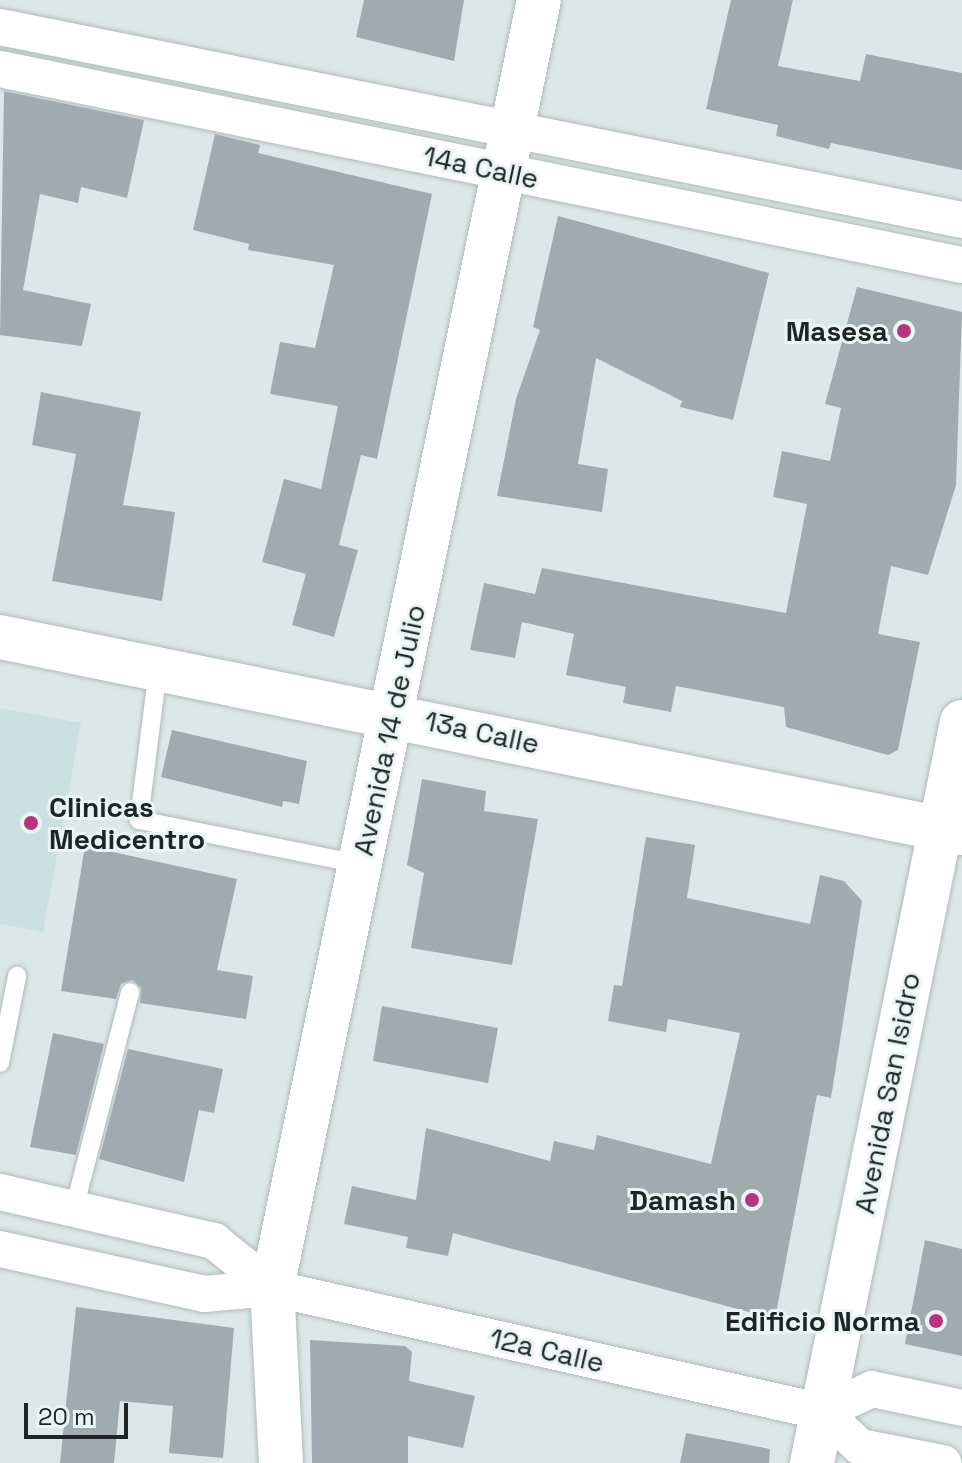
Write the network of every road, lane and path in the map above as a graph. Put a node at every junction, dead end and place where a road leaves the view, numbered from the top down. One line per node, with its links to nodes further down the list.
1 (539, 0): 4 (street, Avenida 14 de Julio)
2 (0, 27): 4 (street, 14a Calle)
3 (0, 69): 5 (street, 14a Calle)
4 (516, 126): 5 (street, Avenida 14 de Julio); 6 (street, 14a Calle)
5 (505, 172): 7 (street, 14a Calle); 10 (street, Avenida 14 de Julio)
6 (962, 220)
7 (962, 265)
8 (0, 637): 9 (street, 13a Calle)
9 (159, 667): 10 (street, 13a Calle); 13 (lane)
10 (393, 713): 12 (street, 13a Calle); 13 (street, Avenida 14 de Julio)
11 (962, 722): 12 (street, Avenida San Isidro)
12 (951, 831): 22 (street, Avenida San Isidro)
13 (360, 864): 20 (street, Avenida 14 de Julio)
14 (17, 976): 16 (lane)
15 (130, 992): 18 (lane)
16 (0, 1063)
17 (0, 1192): 18 (street, 12a Calle)
18 (74, 1209): 20 (street, 12a Calle)
19 (0, 1249): 20 (street, 12a Calle)
20 (272, 1288): 22 (street, 12a Calle); 23 (street, Avenida 14 de Julio)
21 (962, 1408): 22 (street)
22 (823, 1412): 24 (street, Avenida San Isidro); 25 (street)
23 (281, 1463)
24 (812, 1463)
25 (943, 1463)

